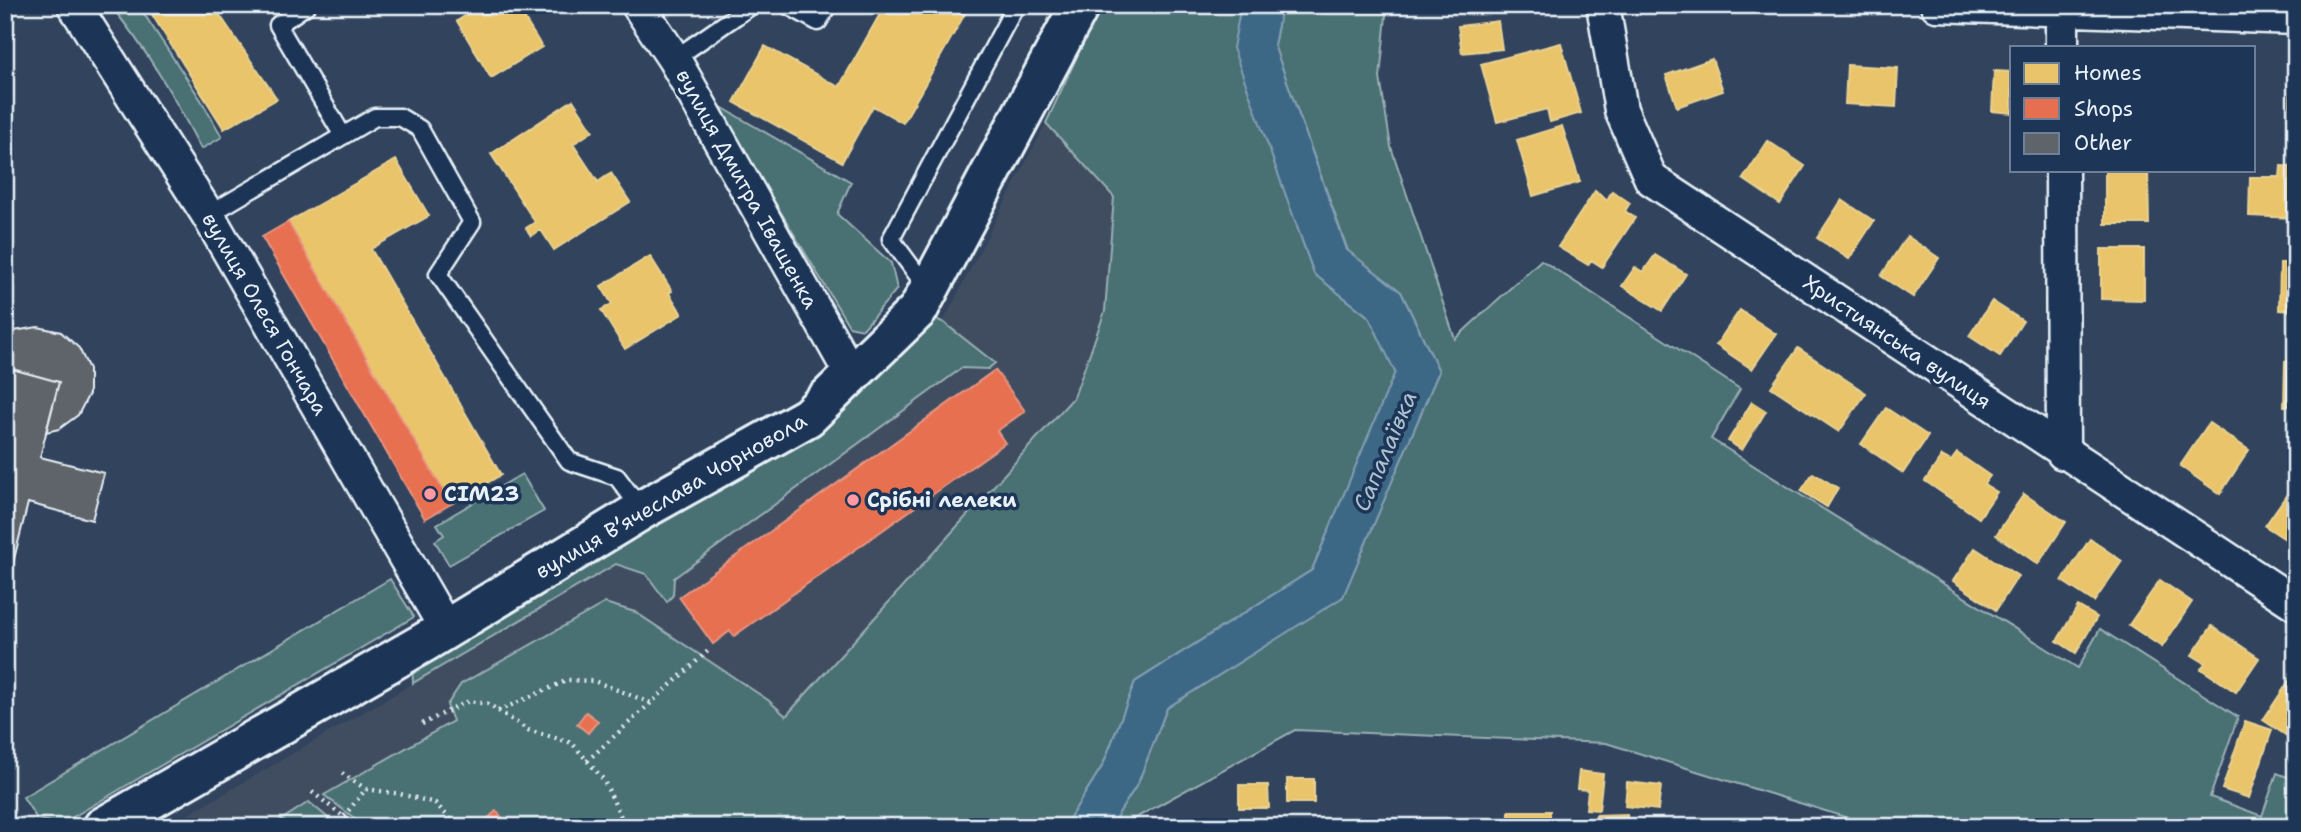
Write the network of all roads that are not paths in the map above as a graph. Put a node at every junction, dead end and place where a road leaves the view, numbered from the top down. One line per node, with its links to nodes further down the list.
1 (74, 5): 17 (street, вулиця Олеся Гончара)
2 (307, 5): 15 (lane)
3 (638, 5): 14 (street, вулиця Дмитра Іващенка)
4 (752, 5): 14 (lane)
5 (787, 5): 6 (lane)
6 (828, 5)
7 (1016, 5): 18 (lane)
8 (1080, 5): 18 (street, вулиця Вʼячеслава Чорновола)
9 (1603, 5): 20 (street, Християнська вулиця)
10 (1937, 5): 11 (street)
11 (2062, 9): 12 (street); 13 (street)
12 (2296, 18)
13 (2062, 46)
14 (674, 59): 19 (street, вулиця Дмитра Іващенка)
15 (343, 136): 17 (lane); 21 (lane)
16 (2062, 172): 20 (street)
17 (208, 215): 23 (street, вулиця Олеся Гончара)
18 (929, 290): 19 (street, вулиця Вʼячеслава Чорновола)
19 (852, 376): 21 (street, вулиця Вʼячеслава Чорновола)
20 (2063, 453): 22 (street, Християнська вулиця)
21 (642, 510): 23 (street, вулиця Вʼячеслава Чорновола)
22 (2296, 604)
23 (446, 629): 24 (street, вулиця Вʼячеслава Чорновола)
24 (103, 827)

